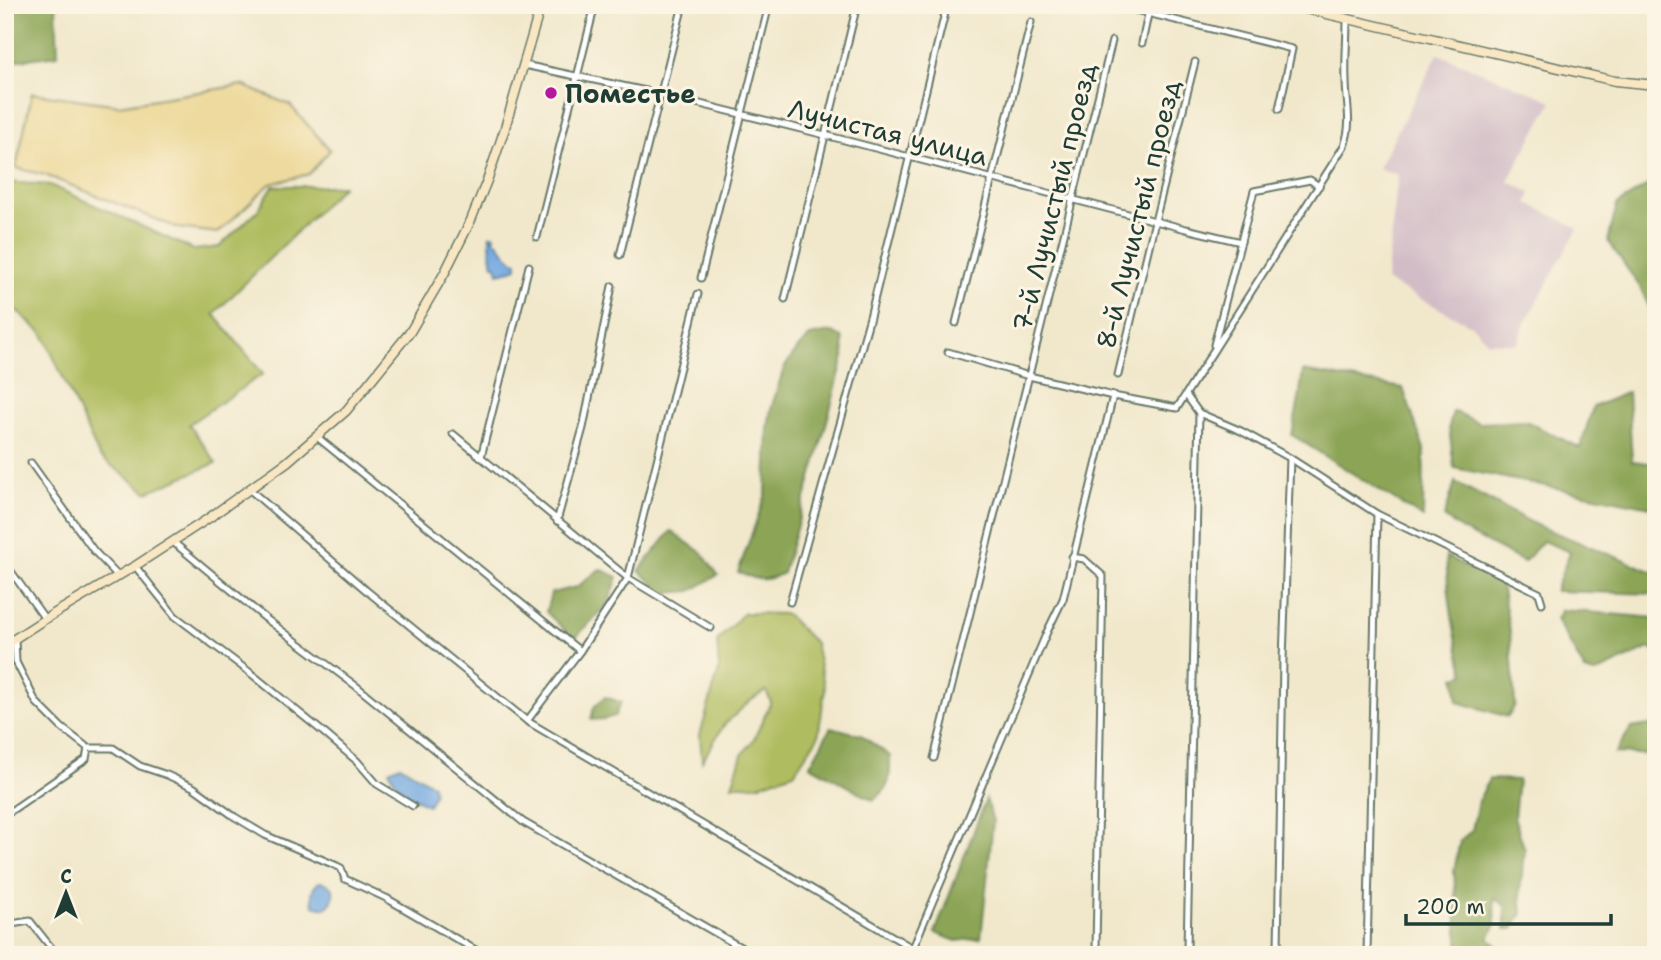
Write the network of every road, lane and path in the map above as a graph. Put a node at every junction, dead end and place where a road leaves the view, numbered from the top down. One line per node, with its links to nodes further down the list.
1 (541, 5): 16 (street)
2 (595, 5): 17 (street)
3 (683, 5): 19 (street)
4 (769, 5): 21 (street)
5 (857, 5): 22 (street)
6 (947, 5): 23 (street)
7 (1115, 5): 10 (street)
8 (1150, 5): 10 (street)
9 (1288, 5): 11 (street)
10 (1148, 14): 14 (street); 20 (street)
11 (1347, 19): 18 (street); 25 (street)
12 (1031, 22): 24 (street)
13 (1112, 41): 26 (street, 7-й Лучистый проезд)
14 (1142, 43)
15 (1195, 62): 27 (street, 8-й Лучистый проезд)
16 (524, 65): 17 (street, Лучистая улица); 45 (street)
17 (578, 77): 19 (street, Лучистая улица); 28 (street)
18 (1656, 85)
19 (660, 94): 21 (street, Лучистая улица); 30 (street)
20 (1279, 109)
21 (743, 115): 22 (street, Лучистая улица); 32 (street)
22 (825, 135): 23 (street, Лучистая улица); 35 (street)
23 (910, 157): 24 (street, Лучистая улица); 58 (street)
24 (993, 178): 26 (street, Лучистая улица); 36 (street)
25 (1319, 186): 29 (street); 38 (street)
26 (1073, 199): 27 (street, Лучистая улица); 39 (street, 7-й Лучистый проезд)
27 (1155, 221): 29 (street, Лучистая улица); 40 (street, 8-й Лучистый проезд)
28 (537, 237)
29 (1241, 242): 38 (street)
30 (620, 255)
31 (529, 266): 46 (street)
32 (701, 278)
33 (612, 286): 51 (street)
34 (698, 294): 57 (street)
35 (785, 299)
36 (956, 323)
37 (948, 352): 39 (street)
38 (1212, 352): 42 (street)
39 (1029, 376): 41 (street); 67 (street, 7-й Лучистый проезд)
40 (1118, 376)
41 (1112, 396): 42 (street); 53 (street)
42 (1186, 396): 43 (street)
43 (1199, 413): 47 (street); 71 (street)
44 (453, 434): 46 (street)
45 (317, 438): 49 (street); 64 (street)
46 (481, 457): 51 (street)
47 (1290, 458): 50 (street); 73 (street)
48 (31, 463): 56 (street)
49 (249, 489): 52 (street); 65 (street)
50 (1377, 514): 59 (street); 78 (street)
51 (557, 521): 57 (street)
52 (173, 542): 55 (street); 77 (street)
53 (1072, 557): 72 (street); 74 (street)
54 (5, 563): 60 (street)
55 (135, 566): 56 (street); 68 (street)
56 (118, 576): 60 (street)
57 (628, 579): 61 (street); 64 (street)
58 (790, 602)
59 (1542, 603)
60 (45, 619): 62 (street)
61 (710, 628)
62 (15, 639): 63 (street); 66 (street)
63 (5, 645)
64 (580, 651): 65 (street)
65 (527, 721): 74 (street)
66 (88, 748): 69 (street); 76 (street)
67 (934, 758)
68 (413, 806)
69 (5, 815)
70 (5, 925): 75 (street)
71 (1187, 948)
72 (1096, 949)
73 (1278, 949)
74 (911, 951)
75 (57, 955)
76 (484, 955)
77 (754, 955)
78 (1367, 955)

